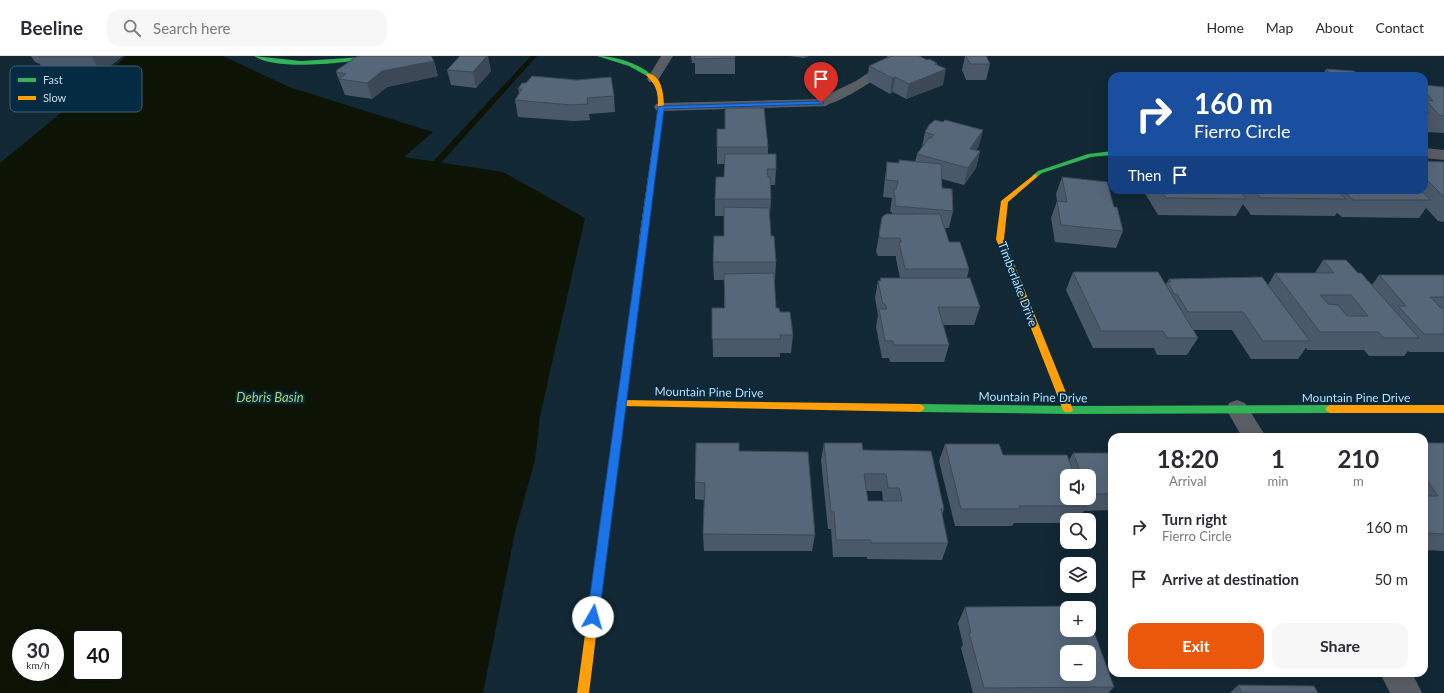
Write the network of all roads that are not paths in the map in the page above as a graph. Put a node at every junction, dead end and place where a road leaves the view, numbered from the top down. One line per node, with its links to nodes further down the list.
1 (257, 56): 2 (street)
2 (376, 56)
3 (600, 56): 6 (street)
4 (667, 56): 6 (lane)
5 (895, 56): 7 (lane)
6 (655, 81): 8 (street)
7 (821, 103): 8 (street)
8 (662, 107): 12 (street)
9 (1108, 153): 15 (street, Timberlake Drive)
10 (1428, 153): 11 (street)
11 (1444, 155)
12 (621, 403): 15 (street, Mountain Pine Drive); 18 (street)
13 (1237, 409): 14 (street, Mountain Pine Drive); 15 (street, Mountain Pine Drive); 16 (street)
14 (1444, 409)
15 (1068, 410)
16 (1252, 433)
17 (1397, 677): 19 (street)
18 (583, 693)
19 (1407, 693)

